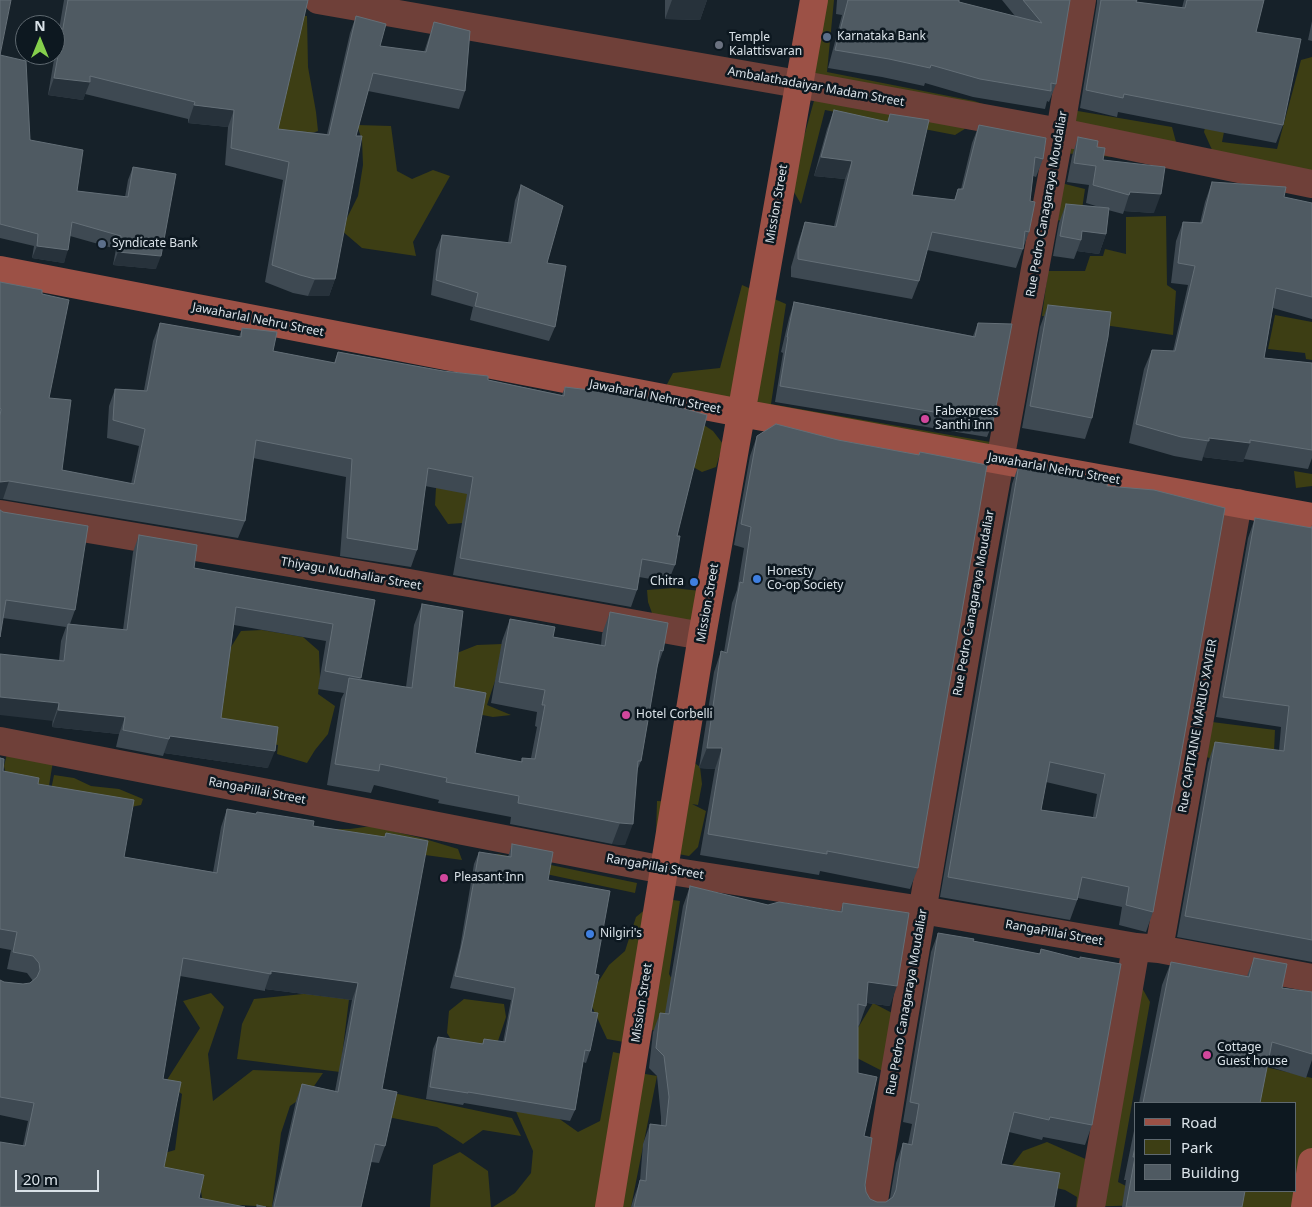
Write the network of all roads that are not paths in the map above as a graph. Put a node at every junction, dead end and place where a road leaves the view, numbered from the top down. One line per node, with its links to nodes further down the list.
1 (318, 0): 4 (street, Ambalathadaiyar Madam Street)
2 (814, 0): 4 (street, Mission Street)
3 (1082, 0): 5 (street, Rue Pedro Canagaraya Moudaliar)
4 (798, 84): 5 (street, Ambalathadaiyar Madam Street); 8 (street, Mission Street)
5 (1060, 132): 6 (street, Ambalathadaiyar Madam Street); 9 (street, Rue Pedro Canagaraya Moudaliar)
6 (1312, 184)
7 (0, 270): 8 (street, Jawaharlal Nehru Street)
8 (741, 413): 9 (street, Jawaharlal Nehru Street); 13 (street, Mission Street)
9 (999, 459): 10 (street, Jawaharlal Nehru Street); 16 (street, Rue Pedro Canagaraya Moudaliar)
10 (1238, 503): 12 (street, Jawaharlal Nehru Street); 17 (street, Rue CAPITAINE MARIUS XAVIER)
11 (0, 514): 13 (street, Thiyagu Mudhaliar Street)
12 (1312, 517)
13 (702, 636): 15 (street, Mission Street)
14 (0, 741): 15 (street, RangaPillai Street)
15 (664, 870): 16 (street, RangaPillai Street); 20 (street, Mission Street)
16 (922, 910): 17 (street, RangaPillai Street); 21 (street, Rue Pedro Canagaraya Moudaliar)
17 (1147, 948): 18 (street, RangaPillai Street); 22 (street, Rue CAPITAINE MARIUS XAVIER)
18 (1312, 978)
19 (1312, 1162): 23 (street)
20 (609, 1207)
21 (873, 1207)
22 (1091, 1207)
23 (1305, 1207)

